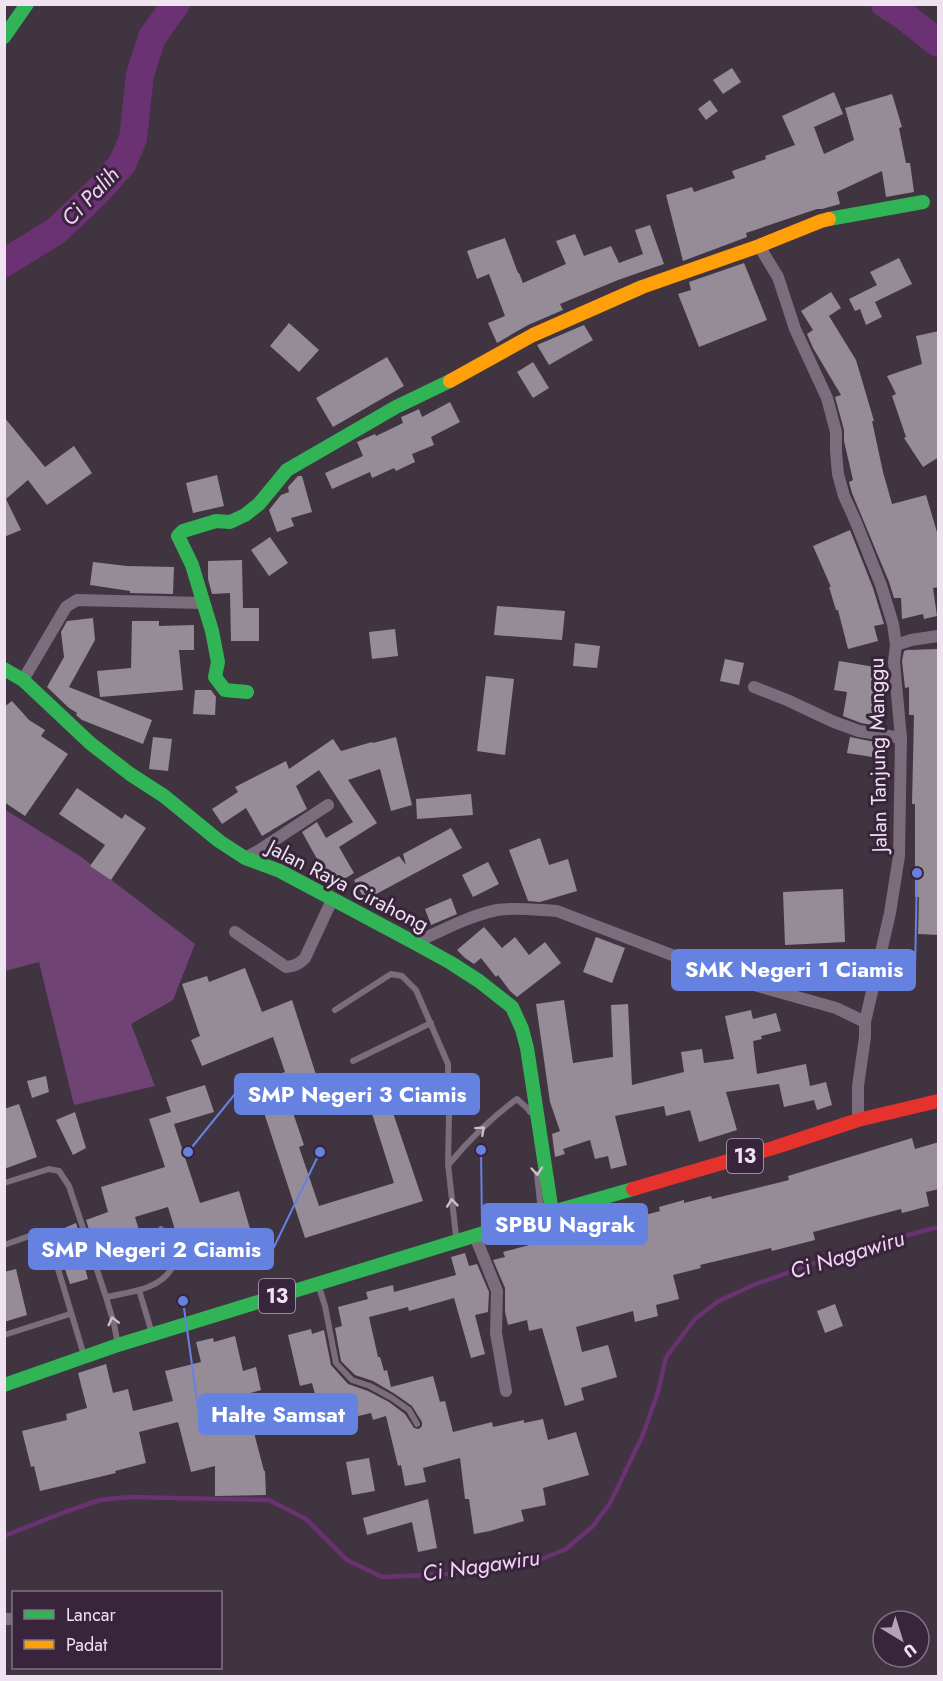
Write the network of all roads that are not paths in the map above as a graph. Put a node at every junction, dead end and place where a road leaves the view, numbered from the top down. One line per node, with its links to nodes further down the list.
1 (27, 4): 2 (main road)
2 (4, 37)
3 (923, 202): 4 (main road)
4 (759, 246): 5 (main road); 7 (street)
5 (202, 603): 9 (street); 11 (main road)
6 (939, 636): 7 (street, Jalan Tanjung Manggu)
7 (896, 645): 12 (street, Jalan Tanjung Manggu)
8 (4, 669): 9 (main road, Jalan Raya Cirahong)
9 (23, 680): 14 (main road, Jalan Raya Cirahong)
10 (754, 687): 12 (street)
11 (247, 692)
12 (901, 738): 19 (street, Jalan Tanjung Manggu)
13 (328, 805): 14 (street)
14 (245, 858): 15 (main road, Jalan Raya Cirahong)
15 (333, 900): 16 (street); 17 (main road, Jalan Raya Cirahong)
16 (235, 932)
17 (415, 943): 19 (street); 28 (main road, Jalan Raya Cirahong)
18 (335, 1010): 20 (lane)
19 (865, 1022): 23 (street, Jalan Tanjung Manggu)
20 (431, 1023): 21 (lane); 25 (lane)
21 (353, 1061)
22 (939, 1101): 23 (main road, 13)
23 (858, 1120): 28 (main road, 13)
24 (537, 1158): 25 (lane, one-way to 24)
25 (448, 1164): 31 (lane, one-way to 25)
26 (537, 1166): 28 (lane, one-way to 28)
27 (4, 1183): 35 (lane)
28 (547, 1213): 30 (main road, 13)
29 (161, 1229): 34 (lane)
30 (475, 1236): 31 (main road, 13); 42 (street)
31 (456, 1241): 33 (main road, 13)
32 (4, 1245): 36 (lane)
33 (318, 1283): 38 (main road, 13); 43 (lane)
34 (139, 1290): 35 (lane); 38 (lane)
35 (106, 1297): 39 (lane, one-way to 35)
36 (70, 1314): 37 (lane); 40 (lane)
37 (4, 1335)
38 (152, 1335): 39 (main road, 13)
39 (118, 1345): 40 (main road, 13)
40 (84, 1356): 41 (main road, 13)
41 (4, 1385)
42 (506, 1391)
43 (417, 1424)

